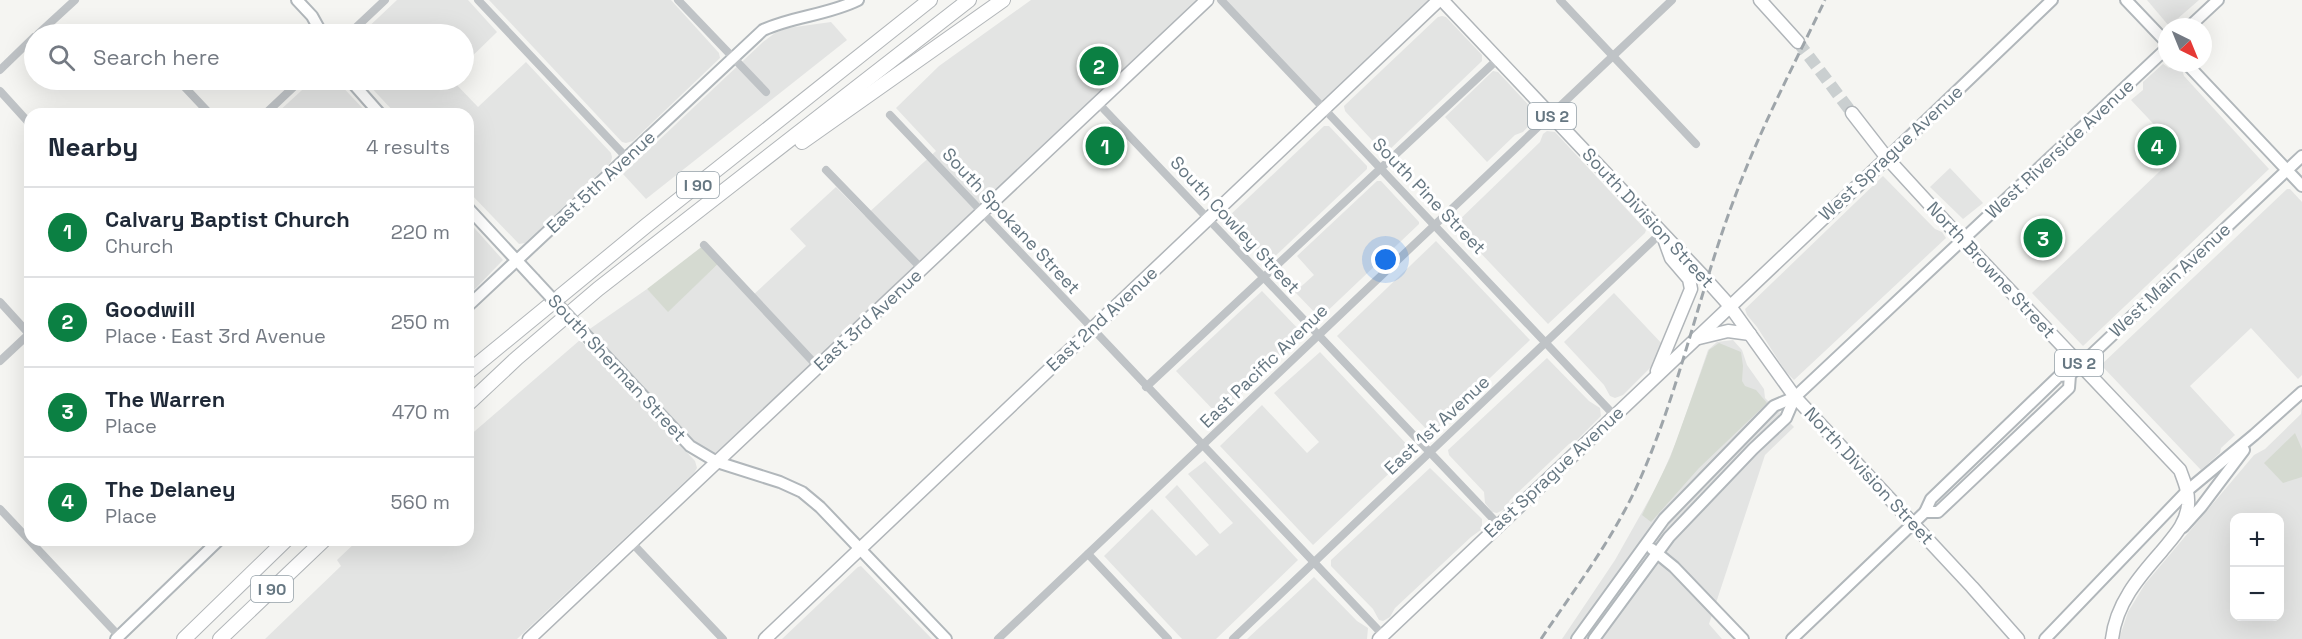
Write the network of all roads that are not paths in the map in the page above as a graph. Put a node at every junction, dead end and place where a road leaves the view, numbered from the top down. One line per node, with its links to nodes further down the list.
1 (75, 0): 20 (street)
2 (297, 0): 21 (street)
3 (385, 0): 22 (street)
4 (478, 0): 48 (street)
5 (678, 0): 26 (street)
6 (858, 0): 26 (street, East 5th Avenue)
7 (930, 0): 78 (highway, I 90)
8 (969, 0): 59 (highway, I 90)
9 (1003, 0): 59 (highway)
10 (1207, 0): 37 (main road, East 3rd Avenue)
11 (1221, 0): 41 (street, South Pine Street)
12 (1441, 0): 29 (main road, South Division Street / US 2); 41 (main road, East 2nd Avenue)
13 (1560, 0): 28 (street)
14 (1672, 0): 28 (street, East Pacific Avenue)
15 (1760, 0): 24 (main road)
16 (2052, 0): 49 (street, West Sprague Avenue)
17 (2126, 0): 23 (street)
18 (2218, 0): 19 (street)
19 (2199, 18)
20 (49, 24)
21 (316, 24)
22 (360, 24)
23 (2158, 34)
24 (1798, 42)
25 (24, 47): 30 (street)
26 (734, 57): 36 (street); 48 (street, East 5th Avenue)
27 (2158, 57): 60 (street, West Riverside Avenue)
28 (1612, 58): 44 (street, East Pacific Avenue); 46 (street)
29 (1498, 59): 44 (main road, South Division Street / US 2); 50 (street)
30 (0, 70)
31 (2194, 72): 52 (street)
32 (187, 90): 38 (street)
33 (290, 90): 39 (street)
34 (359, 90): 40 (street)
35 (0, 91): 45 (street)
36 (766, 92)
37 (1098, 103): 54 (main road, East 3rd Avenue); 56 (street, South Cowley Street)
38 (204, 108)
39 (271, 108)
40 (375, 108)
41 (1324, 109): 50 (street, South Pine Street); 56 (main road, East 2nd Avenue)
42 (1852, 113): 49 (main road, US 2)
43 (890, 115): 54 (street, South Spokane Street)
44 (1552, 116): 57 (street, East Pacific Avenue); 58 (main road, South Division Street / US 2)
45 (24, 117)
46 (1696, 144)
47 (2302, 156): 52 (street, West Main Avenue)
48 (627, 158): 62 (street, East 5th Avenue)
49 (1887, 158): 60 (main road, North Browne Street / US 2); 67 (main road, West Sprague Avenue)
50 (1381, 167): 57 (street, South Pine Street); 64 (street)
51 (826, 170): 63 (street)
52 (2287, 170): 53 (street); 76 (street, West Main Avenue)
53 (2302, 186)
54 (982, 212): 63 (main road, East 3rd Avenue); 69 (street, South Spokane Street)
55 (474, 214): 62 (street, South Sherman Street)
56 (1208, 219): 64 (street, South Cowley Street); 69 (main road, East 2nd Avenue)
57 (1435, 225): 71 (street, East Pacific Avenue); 74 (street, South Pine Street)
58 (1662, 232): 67 (main road, South Division Street / US 2); 74 (street, East 1st Avenue); 79 (main road)
59 (660, 241): 83 (highway, I 90)
60 (1963, 241): 76 (main road, North Browne Street / US 2); 82 (street, West Riverside Avenue)
61 (704, 245): 77 (street)
62 (517, 261): 65 (street, East 5th Avenue); 88 (street, South Sherman Street, bridge)
63 (922, 269): 77 (main road, East 3rd Avenue)
64 (1263, 277): 71 (street, South Cowley Street); 80 (street)
65 (474, 300)
66 (0, 302): 68 (street)
67 (1729, 305): 70 (main road, North Division Street / US 2); 73 (main road, East Sprague Avenue)
68 (24, 328)
69 (1092, 329): 80 (street, South Spokane Street); 101 (main road, East 2nd Avenue)
70 (1750, 334): 73 (main road); 82 (main road, North Division Street / US 2)
71 (1318, 335): 86 (street, East Pacific Avenue); 87 (street, South Cowley Street)
72 (24, 339): 75 (street)
73 (1692, 341): 79 (main road, East Sprague Avenue)
74 (1545, 343): 84 (street, South Pine Street); 87 (street, East 1st Avenue)
75 (0, 361)
76 (2081, 365): 89 (main road, North Browne Street / US 2); 92 (street, West Main Avenue)
77 (819, 366): 88 (main road, East 3rd Avenue)
78 (474, 367)
79 (1655, 377): 84 (main road, East Sprague Avenue)
80 (1146, 387): 86 (street, South Spokane Street)
81 (2302, 392): 85 (street)
82 (1795, 397): 92 (main road, North Division Street / US 2); 96 (street); 102 (street)
83 (474, 399)
84 (1614, 415): 91 (main road, East Sprague Avenue)
85 (2254, 435): 89 (street); 93 (street)
86 (1203, 446): 103 (street, East Pacific Avenue); 104 (street, South Spokane Street)
87 (1429, 453): 91 (street, South Cowley Street); 104 (street, East 1st Avenue)
88 (717, 462): 95 (main road, East 3rd Avenue); 101 (street, South Sherman Street)
89 (2188, 490): 93 (main road); 121 (street)
90 (0, 509): 94 (street)
91 (1498, 524): 105 (main road, East Sprague Avenue)
92 (1913, 524): 119 (street, West Main Avenue); 120 (main road, North Division Street / US 2)
93 (2182, 527): 122 (main road)
94 (24, 535)
95 (632, 543): 109 (main road, East 3rd Avenue); 110 (street)
96 (1644, 543): 102 (street); 116 (street)
97 (34, 546): 106 (street)
98 (213, 546): 106 (street)
99 (280, 546): 107 (highway, I 90)
100 (318, 546): 108 (highway, I 90)
101 (861, 549): 111 (main road, East 2nd Avenue); 112 (street, South Sherman Street)
102 (1657, 553): 117 (street); 118 (street)
103 (1088, 554): 113 (street, East Pacific Avenue); 114 (street)
104 (1314, 562): 105 (street, South Spokane Street); 115 (street, East 1st Avenue)
105 (1381, 637)
106 (117, 638)
107 (181, 639)
108 (221, 639)
109 (529, 639)
110 (723, 639)
111 (765, 639)
112 (946, 639)
113 (998, 639)
114 (1168, 639)
115 (1233, 639)
116 (1577, 639)
117 (1594, 639)
118 (1743, 639)
119 (1792, 639)
120 (2018, 639)
121 (2045, 639)
122 (2112, 639)

